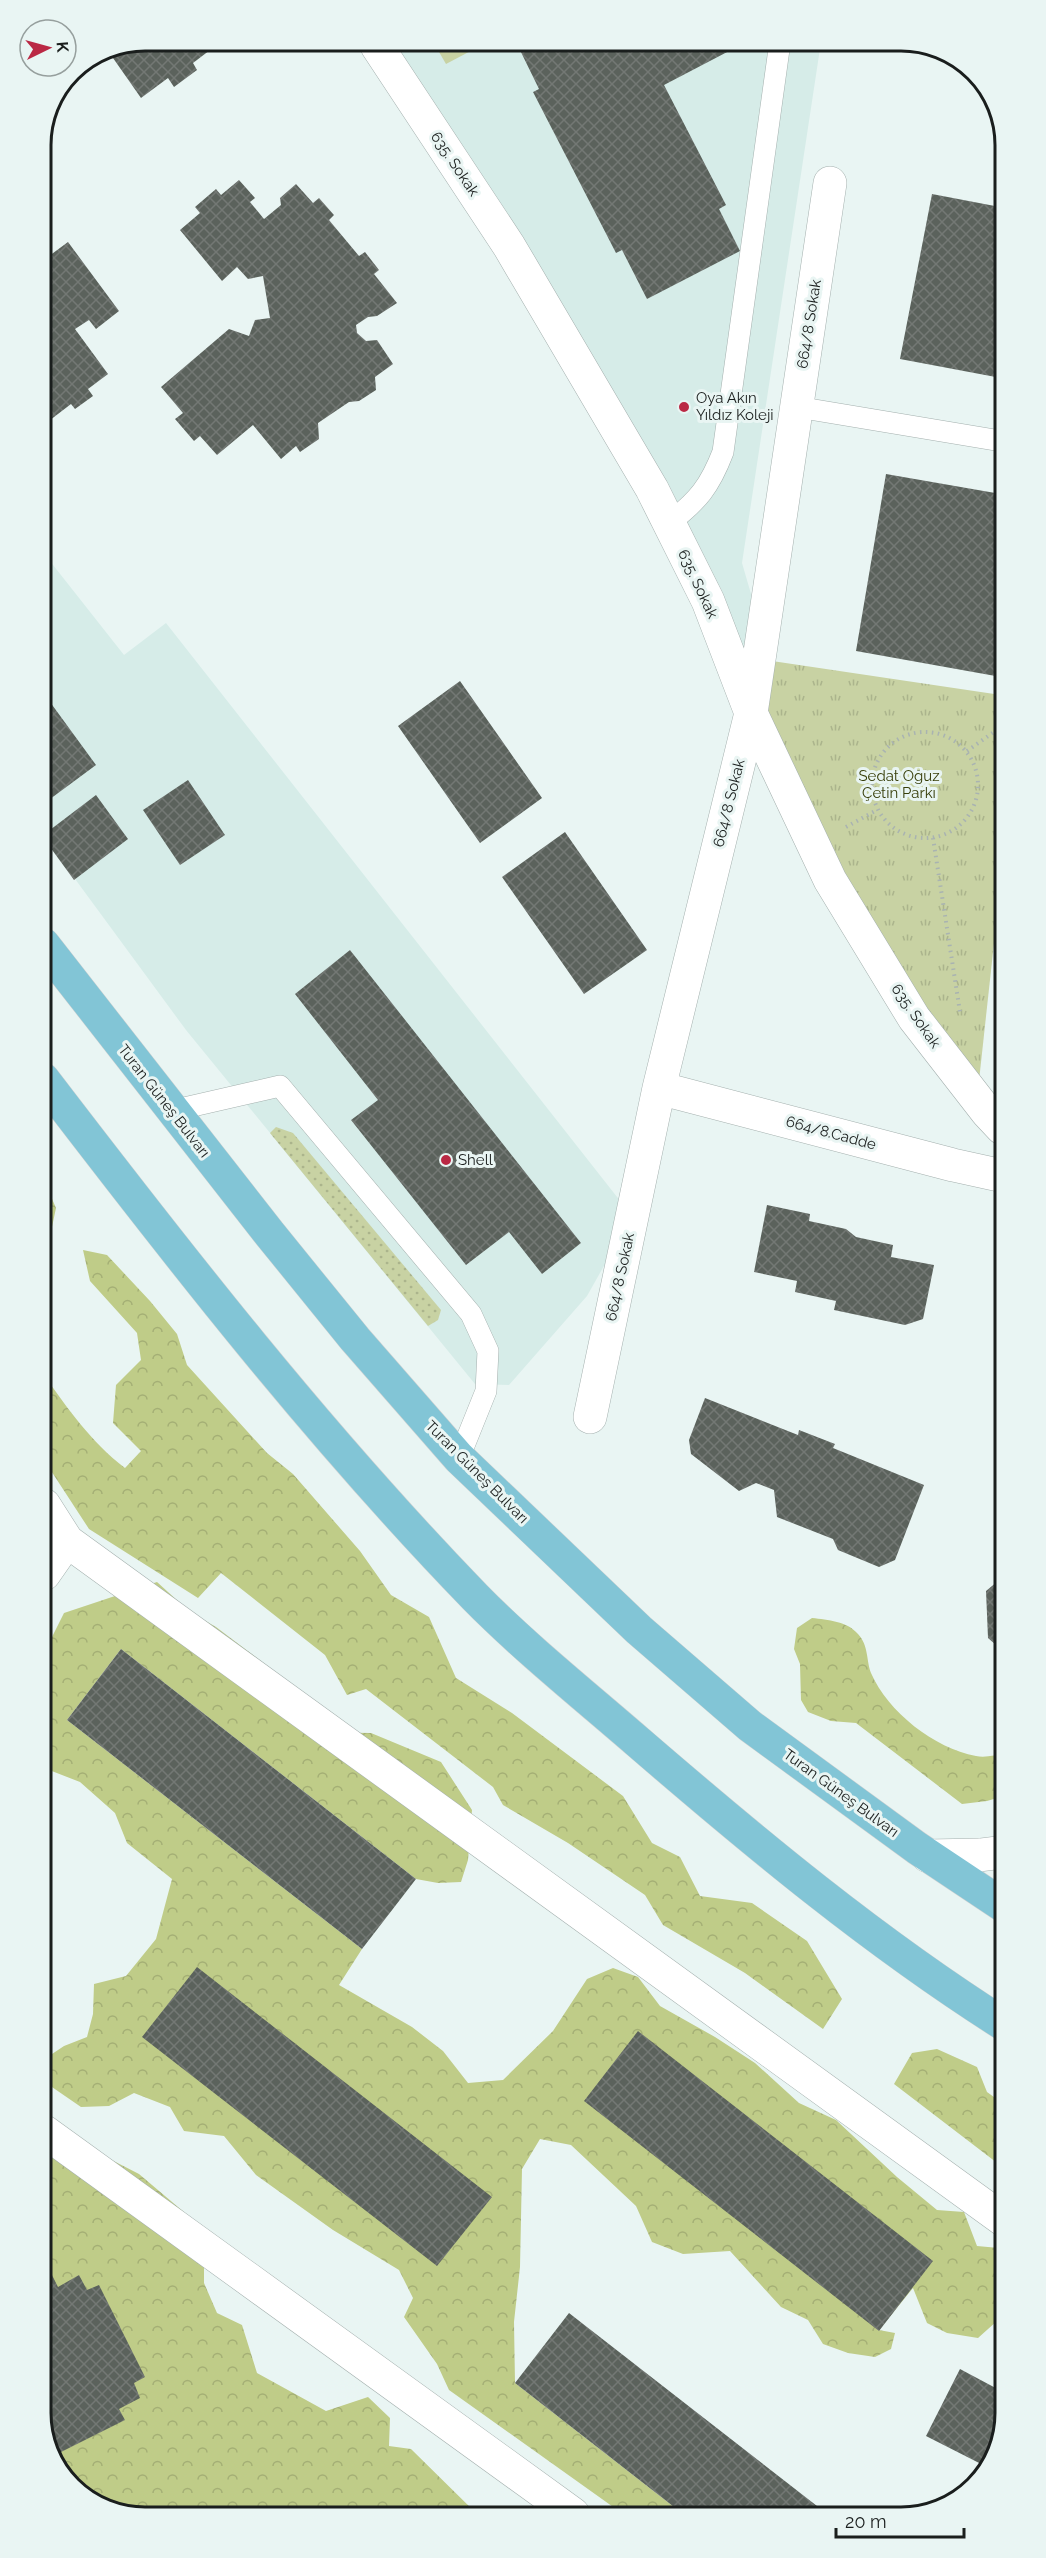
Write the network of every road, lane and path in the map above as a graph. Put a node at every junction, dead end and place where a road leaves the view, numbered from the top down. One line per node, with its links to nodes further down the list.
1 (379, 51): 6 (street, 635. Sokak)
2 (779, 51): 6 (lane)
3 (830, 183): 4 (street, 664/8 Sokak)
4 (797, 406): 5 (lane); 7 (street, 664/8 Sokak)
5 (995, 440)
6 (669, 523): 7 (street, 635. Sokak)
7 (751, 713): 12 (street, 635. Sokak); 13 (street, 664/8 Sokak)
8 (995, 732): 9 (path)
9 (967, 751): 10 (path); 10 (path)
10 (933, 838): 12 (path)
11 (51, 954): 15 (main road, Turan Güneş Bulvarı)
12 (943, 1055): 16 (street, 635. Sokak)
13 (659, 1088): 17 (street, 664/8.Cadde); 18 (street, 664/8 Sokak)
14 (51, 1089): 26 (main road)
15 (171, 1111): 19 (main road, Turan Güneş Bulvarı); 19 (lane)
16 (995, 1121)
17 (995, 1174)
18 (590, 1417)
19 (459, 1458): 24 (main road, Turan Güneş Bulvarı)
20 (51, 1516): 21 (street)
21 (67, 1541): 22 (street); 28 (street)
22 (51, 1564)
23 (995, 1854): 24 (street)
24 (928, 1856): 25 (main road, Turan Güneş Bulvarı)
25 (995, 1900)
26 (995, 2018)
27 (51, 2136): 29 (street)
28 (995, 2214)
29 (563, 2507)

